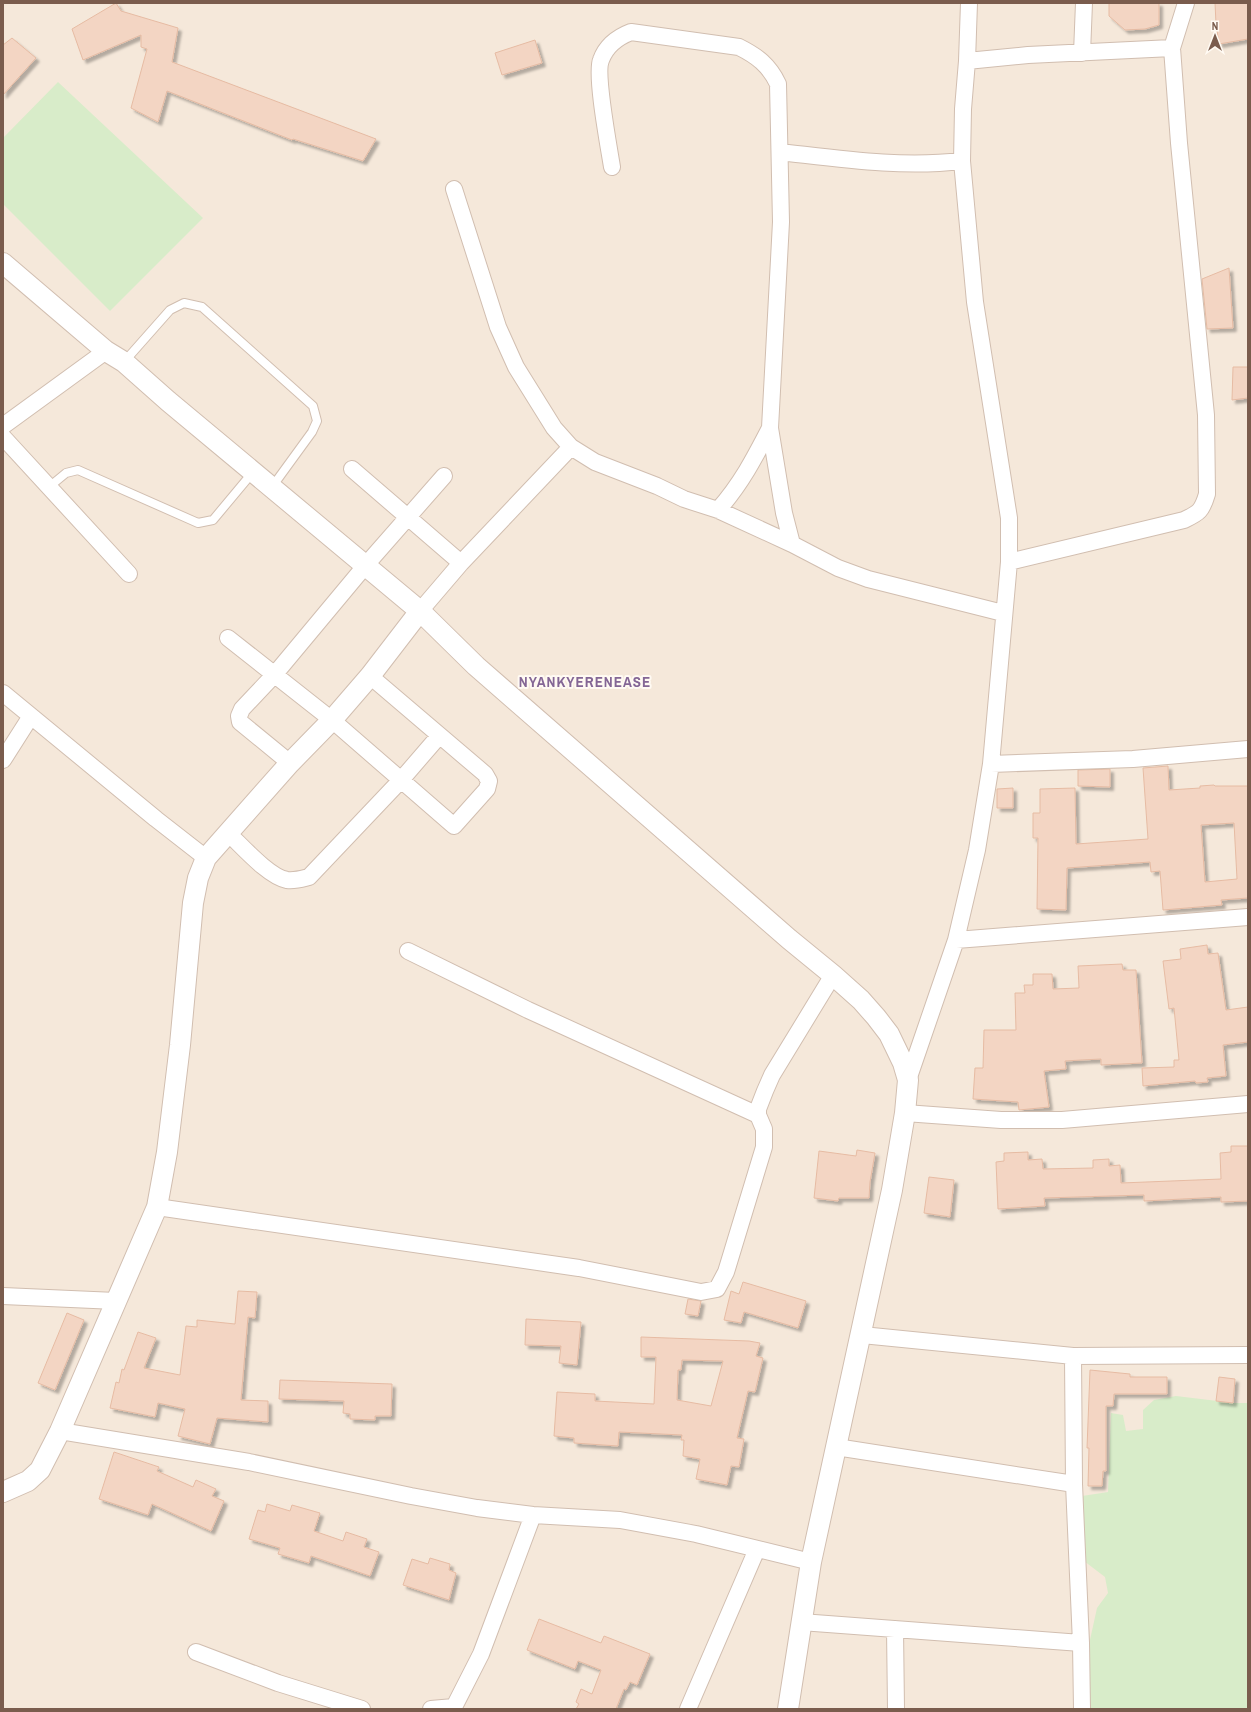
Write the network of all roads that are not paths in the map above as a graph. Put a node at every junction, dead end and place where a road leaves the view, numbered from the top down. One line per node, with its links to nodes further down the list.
1 (969, 3): 6 (street)
2 (1084, 3): 5 (street)
3 (1186, 3): 4 (street)
4 (1172, 48): 5 (street); 26 (street)
5 (1082, 52): 6 (street)
6 (967, 62): 8 (street)
7 (780, 152): 8 (street); 9 (street); 15 (street)
8 (962, 161): 26 (street)
9 (612, 167)
10 (454, 189): 17 (street)
11 (3, 263): 12 (street)
12 (106, 351): 13 (street); 14 (street)
13 (124, 362): 19 (street); 22 (lane)
14 (3, 426)
15 (770, 428): 23 (street); 25 (street)
16 (3, 437): 21 (street)
17 (571, 447): 23 (street); 27 (street)
18 (352, 469): 24 (street)
19 (253, 472): 21 (lane); 22 (street)
20 (444, 476): 24 (street)
21 (49, 487): 29 (street)
22 (272, 488): 28 (street)
23 (718, 510): 25 (street)
24 (408, 517): 27 (street); 28 (street)
25 (792, 544): 31 (street)
26 (1009, 562): 31 (street)
27 (461, 563): 30 (street)
28 (364, 566): 30 (street); 33 (street)
29 (129, 574)
30 (420, 611): 34 (street); 49 (street)
31 (1003, 613): 42 (street)
32 (228, 638): 33 (street)
33 (275, 674): 37 (street); 41 (street)
34 (370, 676): 37 (street); 38 (street)
35 (3, 693): 36 (street)
36 (30, 716): 40 (street); 45 (street)
37 (332, 720): 41 (street); 43 (street)
38 (439, 736): 43 (street); 43 (street)
39 (1248, 749): 42 (street)
40 (3, 760)
41 (290, 763): 44 (street)
42 (991, 764): 47 (street)
43 (401, 780): 44 (street)
44 (228, 833): 45 (street)
45 (206, 858): 54 (street)
46 (1248, 917): 47 (street)
47 (956, 940): 50 (street)
48 (408, 951): 53 (street)
49 (833, 975): 50 (street); 53 (street)
50 (908, 1080): 52 (street)
51 (1248, 1104): 52 (street)
52 (906, 1113): 57 (street)
53 (758, 1115): 54 (street)
54 (157, 1206): 56 (street)
55 (3, 1296): 56 (street)
56 (116, 1301): 60 (street)
57 (862, 1335): 59 (street); 61 (street)
58 (1248, 1355): 59 (street)
59 (1073, 1356): 62 (street)
60 (60, 1431): 63 (street); 64 (street)
61 (836, 1447): 62 (street); 66 (street)
62 (1074, 1484): 69 (street)
63 (3, 1492)
64 (533, 1515): 65 (street); 71 (street)
65 (757, 1549): 66 (street); 74 (street)
66 (811, 1562): 67 (street)
67 (801, 1622): 68 (street); 75 (street)
68 (896, 1629): 69 (street); 76 (street)
69 (1081, 1643): 77 (street)
70 (196, 1652): 72 (street)
71 (453, 1708): 73 (street)
72 (362, 1709)
73 (430, 1709)
74 (688, 1709)
75 (788, 1709)
76 (896, 1709)
77 (1082, 1709)

